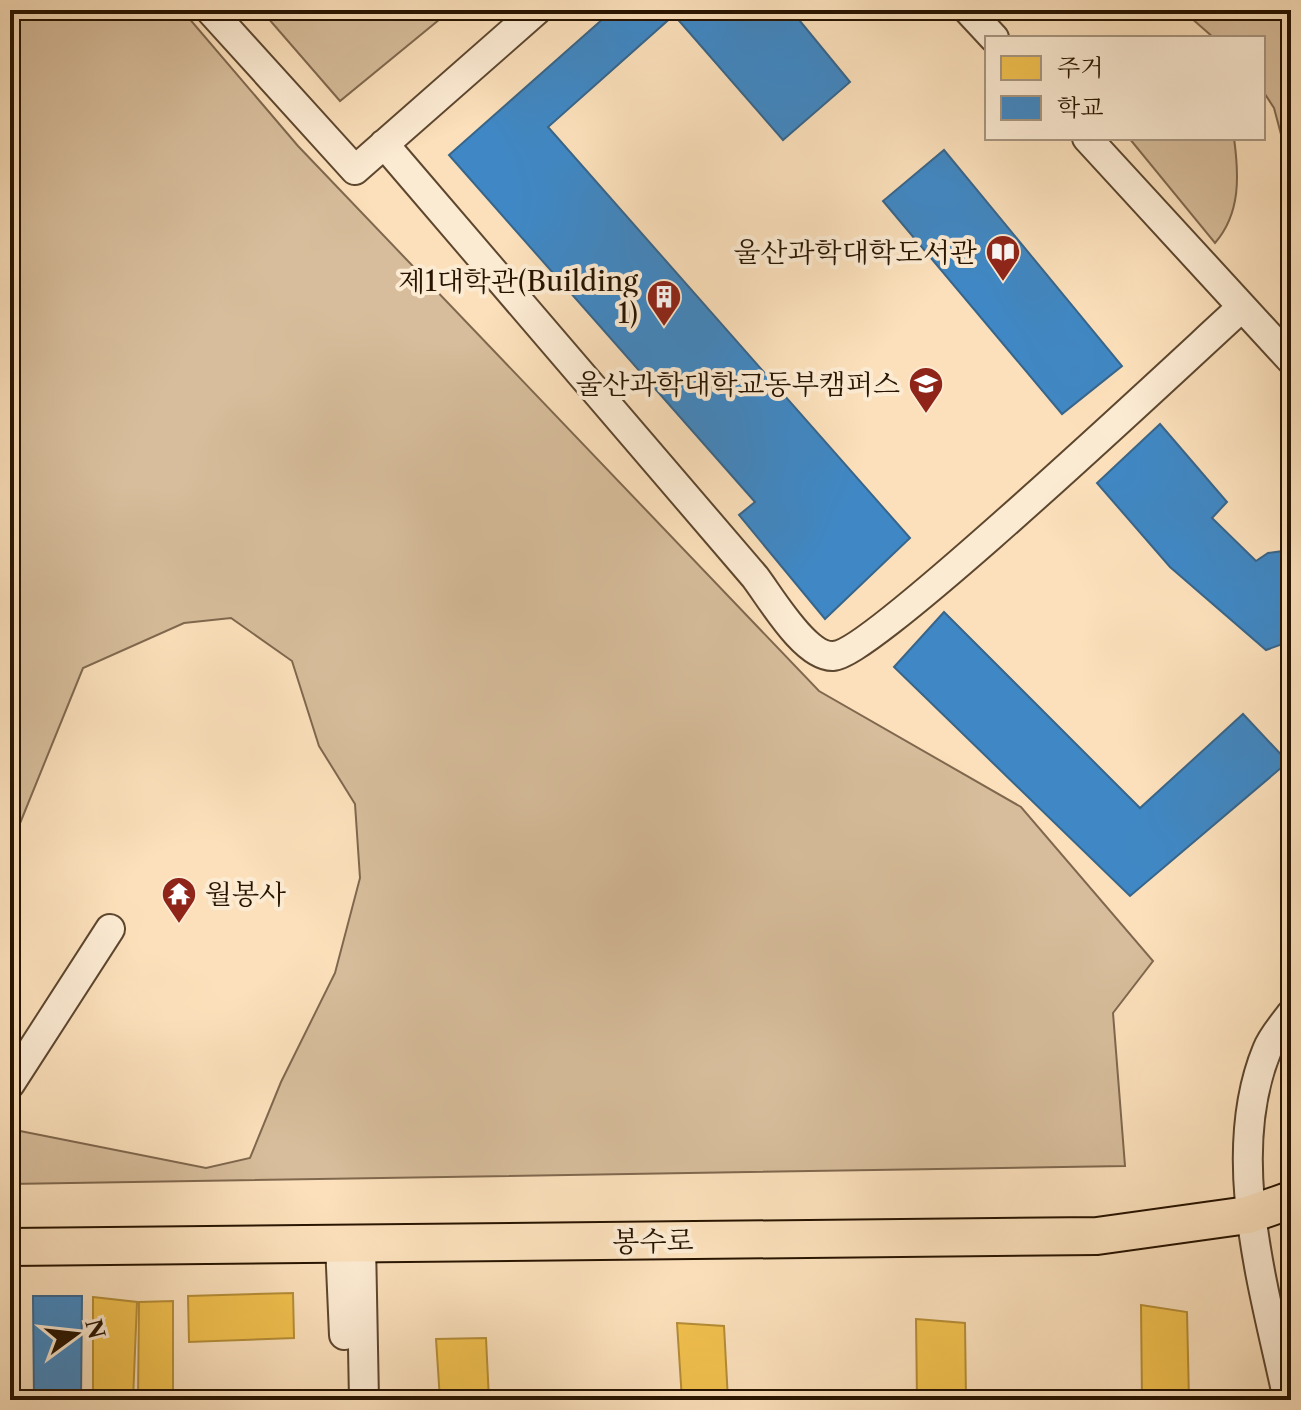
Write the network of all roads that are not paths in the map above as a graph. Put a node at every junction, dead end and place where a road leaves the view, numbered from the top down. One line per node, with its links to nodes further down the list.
1 (210, 10): 6 (street)
2 (537, 10): 6 (street)
3 (968, 10): 4 (street)
4 (992, 36)
5 (1089, 140): 7 (street)
6 (384, 144): 7 (street)
7 (1242, 307): 8 (street)
8 (1291, 360)
9 (110, 929): 11 (street)
10 (1291, 1014): 13 (street)
11 (10, 1084)
12 (1291, 1200): 13 (main road, 봉수로)
13 (1248, 1215): 14 (main road, 봉수로); 18 (street)
14 (350, 1244): 15 (main road, 봉수로); 16 (street); 17 (street)
15 (10, 1247)
16 (346, 1369)
17 (364, 1400)
18 (1288, 1400)

